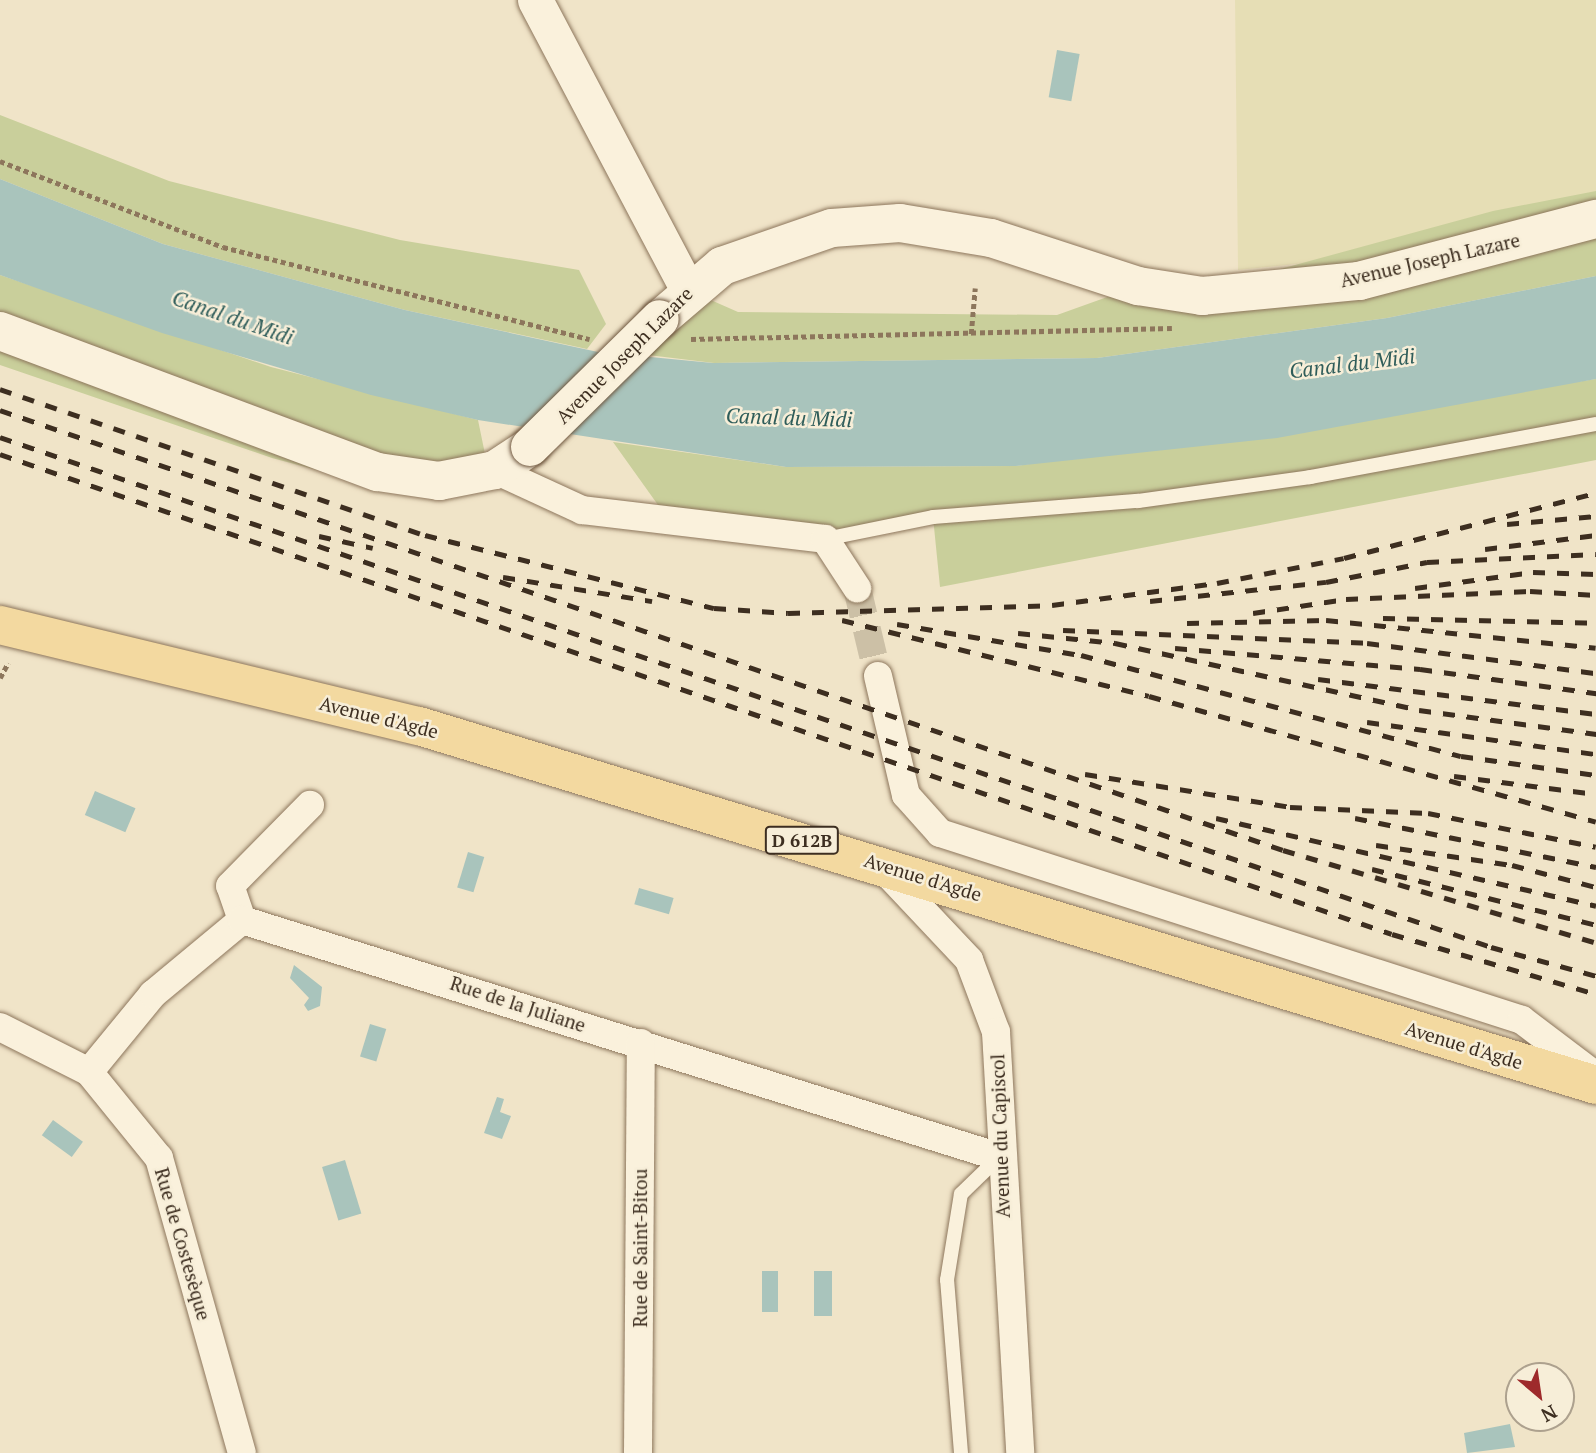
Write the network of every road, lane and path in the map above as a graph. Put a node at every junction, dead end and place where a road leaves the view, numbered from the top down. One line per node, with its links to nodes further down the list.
1 (535, 0): 5 (street)
2 (0, 161): 10 (path)
3 (1596, 219): 5 (main road, Avenue Joseph Lazare)
4 (975, 288): 9 (path)
5 (688, 290): 7 (main road, Avenue Joseph Lazare)
6 (1178, 328): 9 (path)
7 (668, 330): 9 (path); 12 (main road, Avenue Joseph Lazare, bridge)
8 (0, 331): 12 (main road, Avenue Joseph Lazare)
9 (971, 334)
10 (602, 343)
11 (1596, 424): 13 (lane)
12 (495, 470): 13 (street)
13 (825, 539): 14 (street)
14 (857, 587)
15 (0, 625): 18 (main road, Avenue d'Agde / D 612B)
16 (878, 676): 23 (street)
17 (310, 805): 19 (street)
18 (874, 862): 24 (main road, Avenue d'Agde / D 612B); 25 (street, Avenue du Capiscol)
19 (242, 920): 21 (street, Rue de la Juliane); 22 (street)
20 (0, 1027): 22 (street, Rue de Costesèque)
21 (641, 1043): 25 (street, Rue de la Juliane); 27 (street, Rue de Saint-Bitou)
22 (89, 1072): 26 (street, Rue de Costesèque)
23 (1596, 1076)
24 (1596, 1085)
25 (999, 1157): 28 (lane); 29 (street, Avenue du Capiscol)
26 (242, 1453)
27 (638, 1453)
28 (961, 1453)
29 (1020, 1453)

